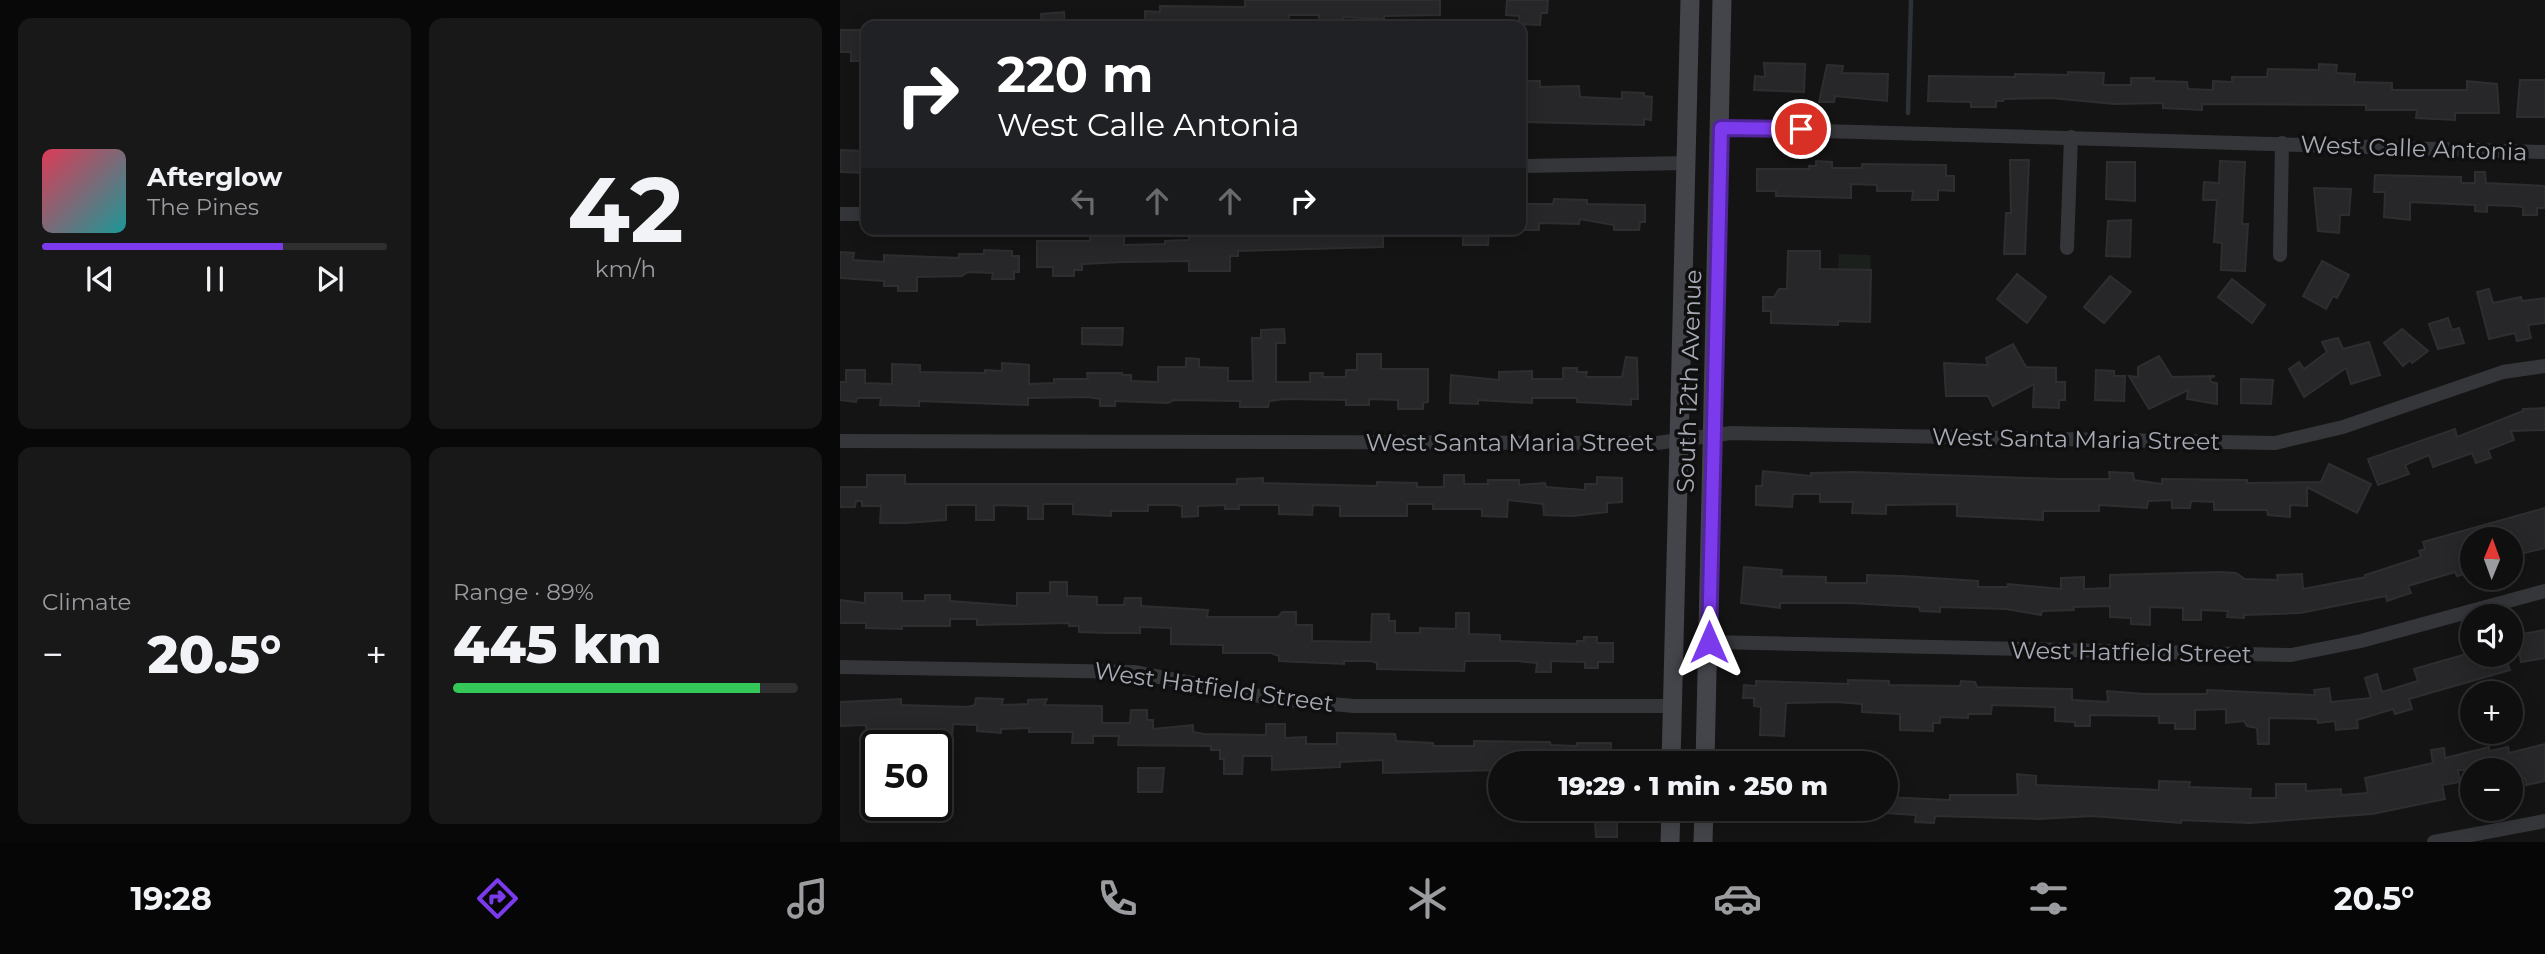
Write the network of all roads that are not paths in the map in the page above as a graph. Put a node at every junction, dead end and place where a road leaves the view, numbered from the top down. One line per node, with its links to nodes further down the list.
1 (1690, 0): 7 (main road, South 12th Avenue)
2 (1722, 0): 3 (main road, South 12th Avenue)
3 (1721, 128): 4 (street, West Calle Antonia); 14 (main road, South 12th Avenue)
4 (2071, 137): 5 (street, West Calle Antonia); 11 (street)
5 (2282, 143): 6 (street, West Calle Antonia); 12 (street, West Calle Antonia)
6 (2545, 152)
7 (1687, 163): 8 (street); 16 (main road, South 12th Avenue)
8 (1526, 166)
9 (840, 214): 10 (street)
10 (861, 214)
11 (2067, 248)
12 (2280, 255)
13 (2545, 366): 14 (street, West Santa Maria Street)
14 (1713, 433): 16 (street, West Santa Maria Street); 18 (main road, South 12th Avenue)
15 (840, 441): 16 (street, West Santa Maria Street)
16 (1680, 441): 20 (main road, South 12th Avenue)
17 (2545, 591): 18 (street, West Hatfield Street)
18 (1709, 642): 22 (main road, South 12th Avenue)
19 (840, 667): 20 (street, West Hatfield Street)
20 (1672, 706): 21 (main road, South 12th Avenue)
21 (1671, 751)
22 (1705, 751)
23 (1671, 821): 26 (main road)
24 (1704, 821): 27 (main road)
25 (2545, 821): 28 (street)
26 (1670, 842)
27 (1703, 842)
28 (2434, 842)

